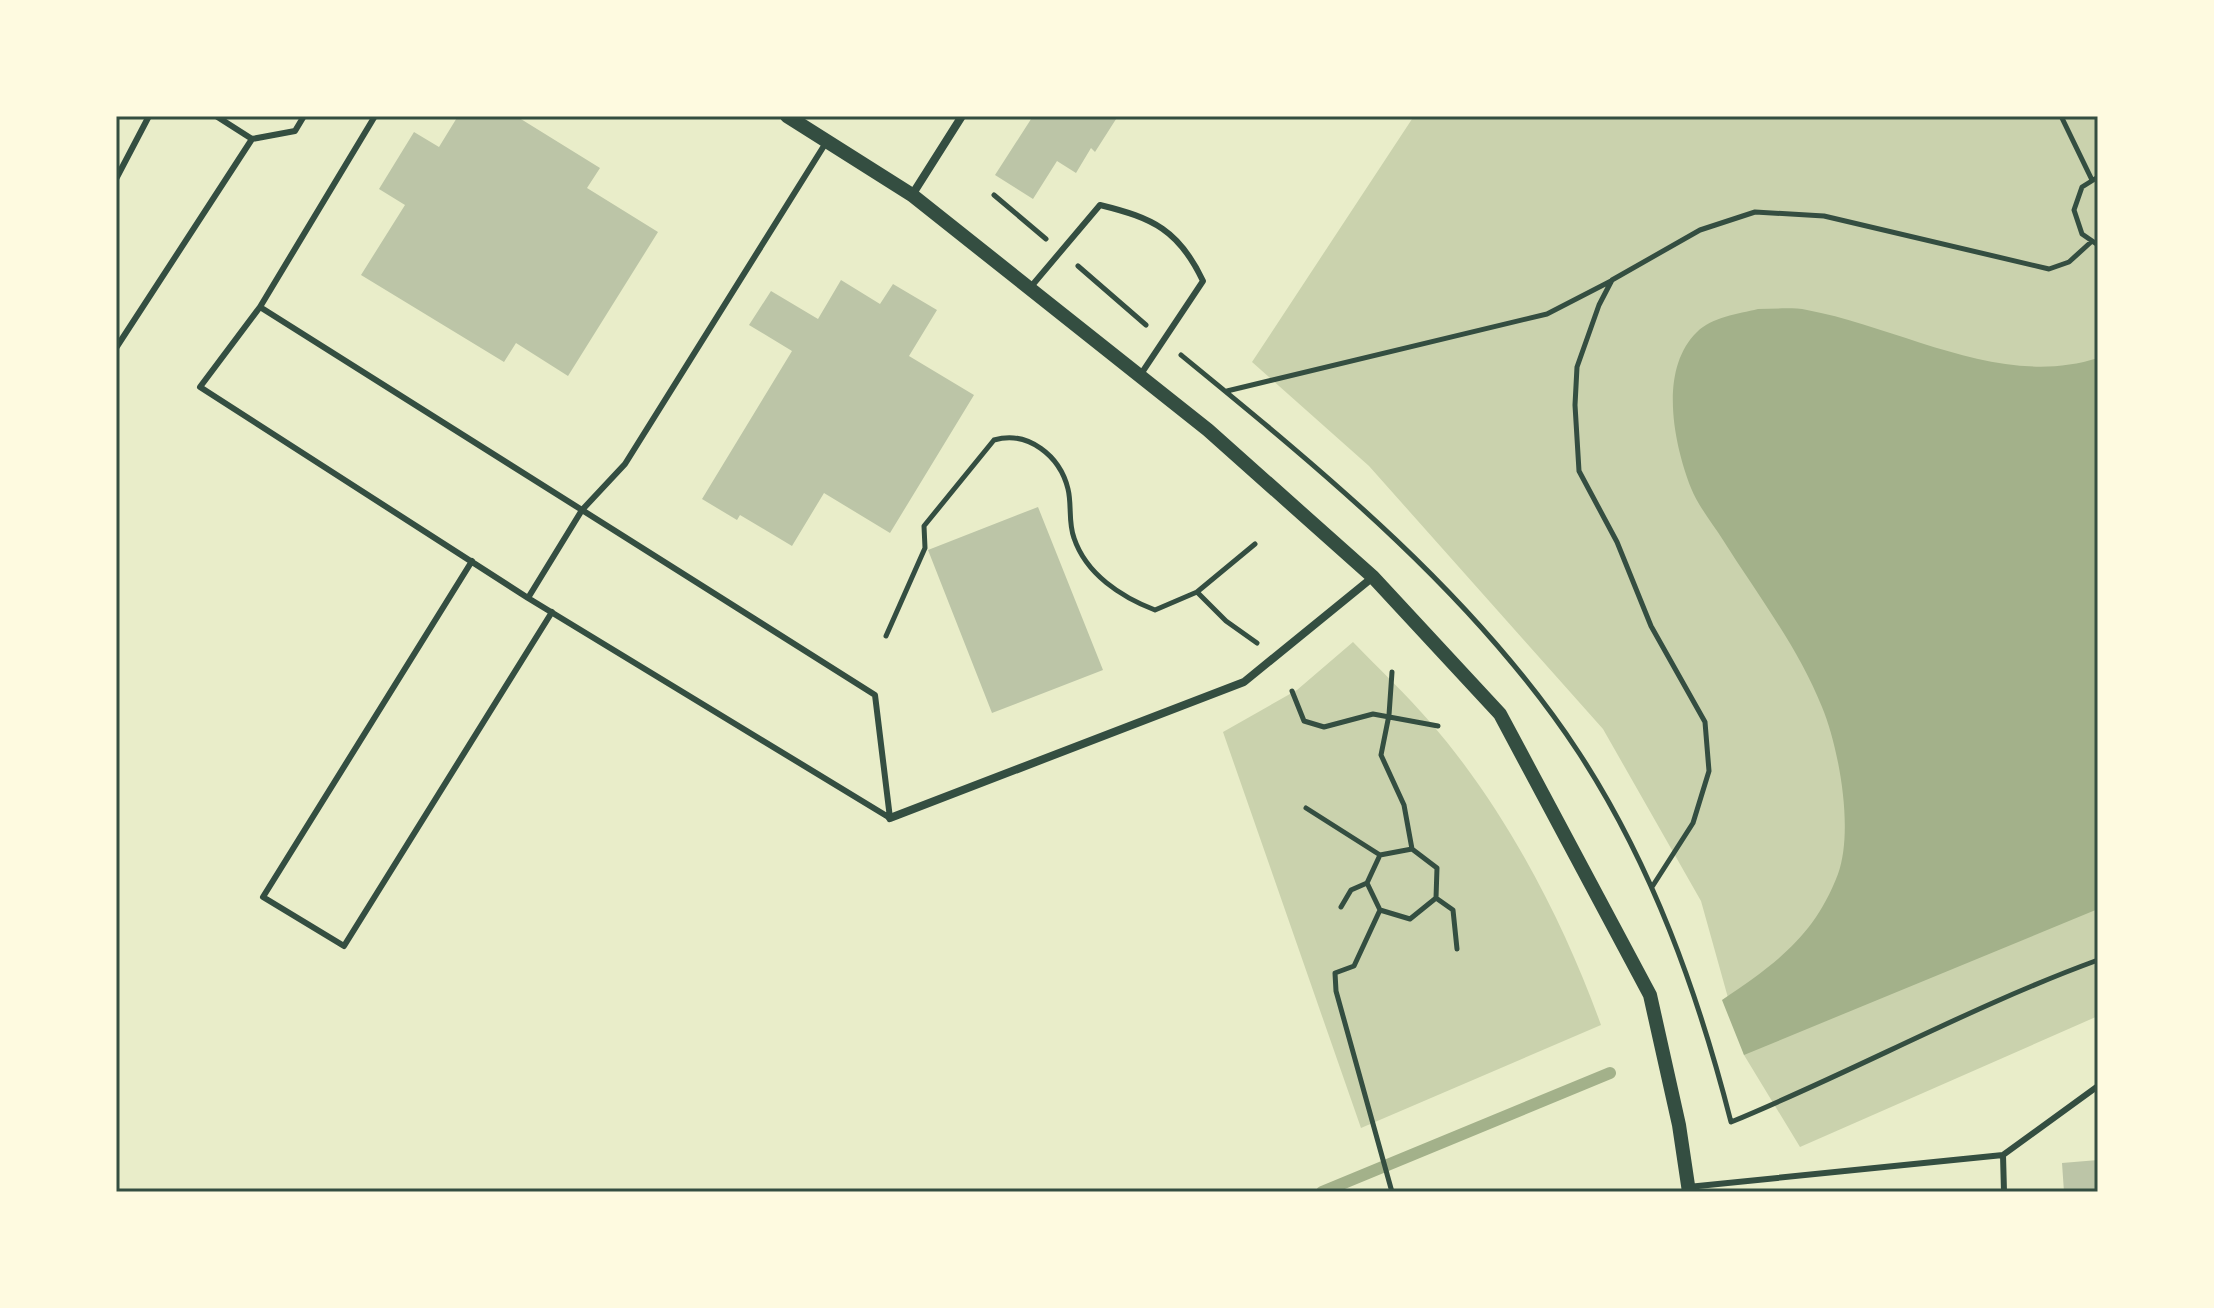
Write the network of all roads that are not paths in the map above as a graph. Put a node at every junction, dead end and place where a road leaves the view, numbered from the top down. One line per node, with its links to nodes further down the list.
1 (149, 116): 9 (lane)
2 (216, 116): 7 (lane)
3 (304, 116): 7 (lane)
4 (375, 116): 12 (lane)
5 (787, 116): 8 (street)
6 (962, 116): 10 (street)
7 (252, 139): 13 (lane)
8 (827, 141): 10 (street); 15 (lane)
9 (116, 179)
10 (912, 195): 11 (street)
11 (1029, 289): 14 (street); 14 (lane)
12 (260, 307): 15 (lane); 16 (lane)
13 (116, 348)
14 (1140, 376): 17 (street)
15 (582, 510): 18 (lane); 20 (lane)
16 (472, 561): 18 (lane); 19 (lane)
17 (1373, 577): 20 (street); 23 (street)
18 (528, 598): 19 (lane)
19 (552, 612): 20 (lane)
20 (890, 818)
21 (2098, 1086): 22 (lane)
22 (2003, 1155): 23 (lane); 24 (lane)
23 (1688, 1190)
24 (2004, 1192)

